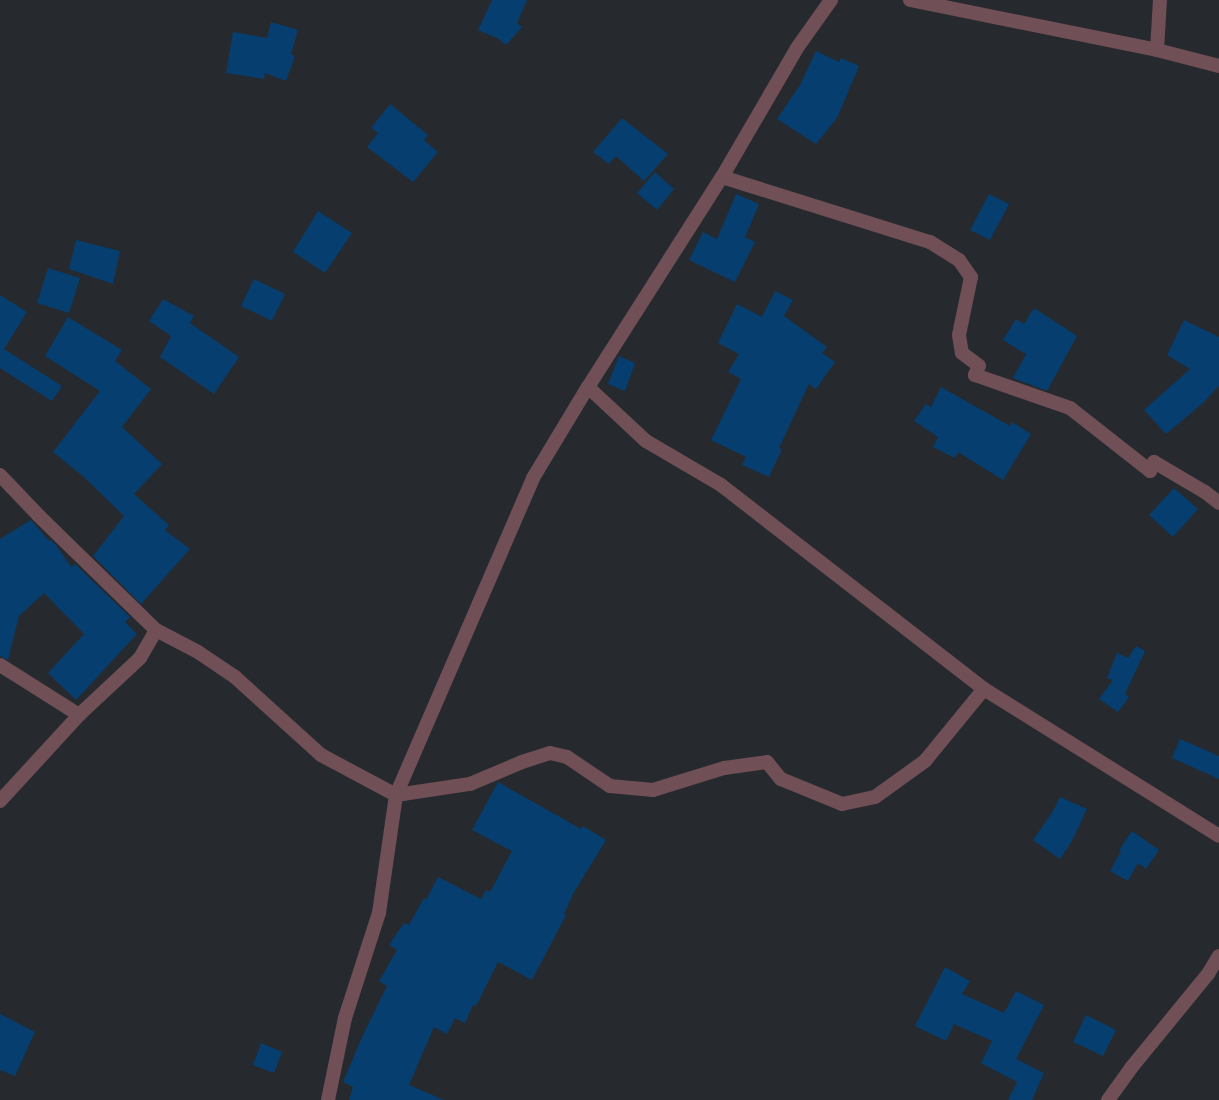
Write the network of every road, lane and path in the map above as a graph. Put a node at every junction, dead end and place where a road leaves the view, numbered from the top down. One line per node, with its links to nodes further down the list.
1 (830, 0): 6 (street)
2 (910, 0): 4 (street)
3 (1160, 0): 4 (street)
4 (1157, 50): 5 (street)
5 (1219, 66)
6 (722, 177): 7 (street); 9 (street)
7 (588, 387): 12 (street); 14 (street)
8 (0, 475): 10 (street)
9 (1219, 503)
10 (156, 630): 13 (street); 14 (street)
11 (0, 665): 13 (street)
12 (984, 689): 14 (street); 16 (street)
13 (78, 714): 15 (street)
14 (396, 795): 18 (street)
15 (0, 801)
16 (1219, 836)
17 (1219, 956): 19 (street)
18 (328, 1100)
19 (1108, 1100)

